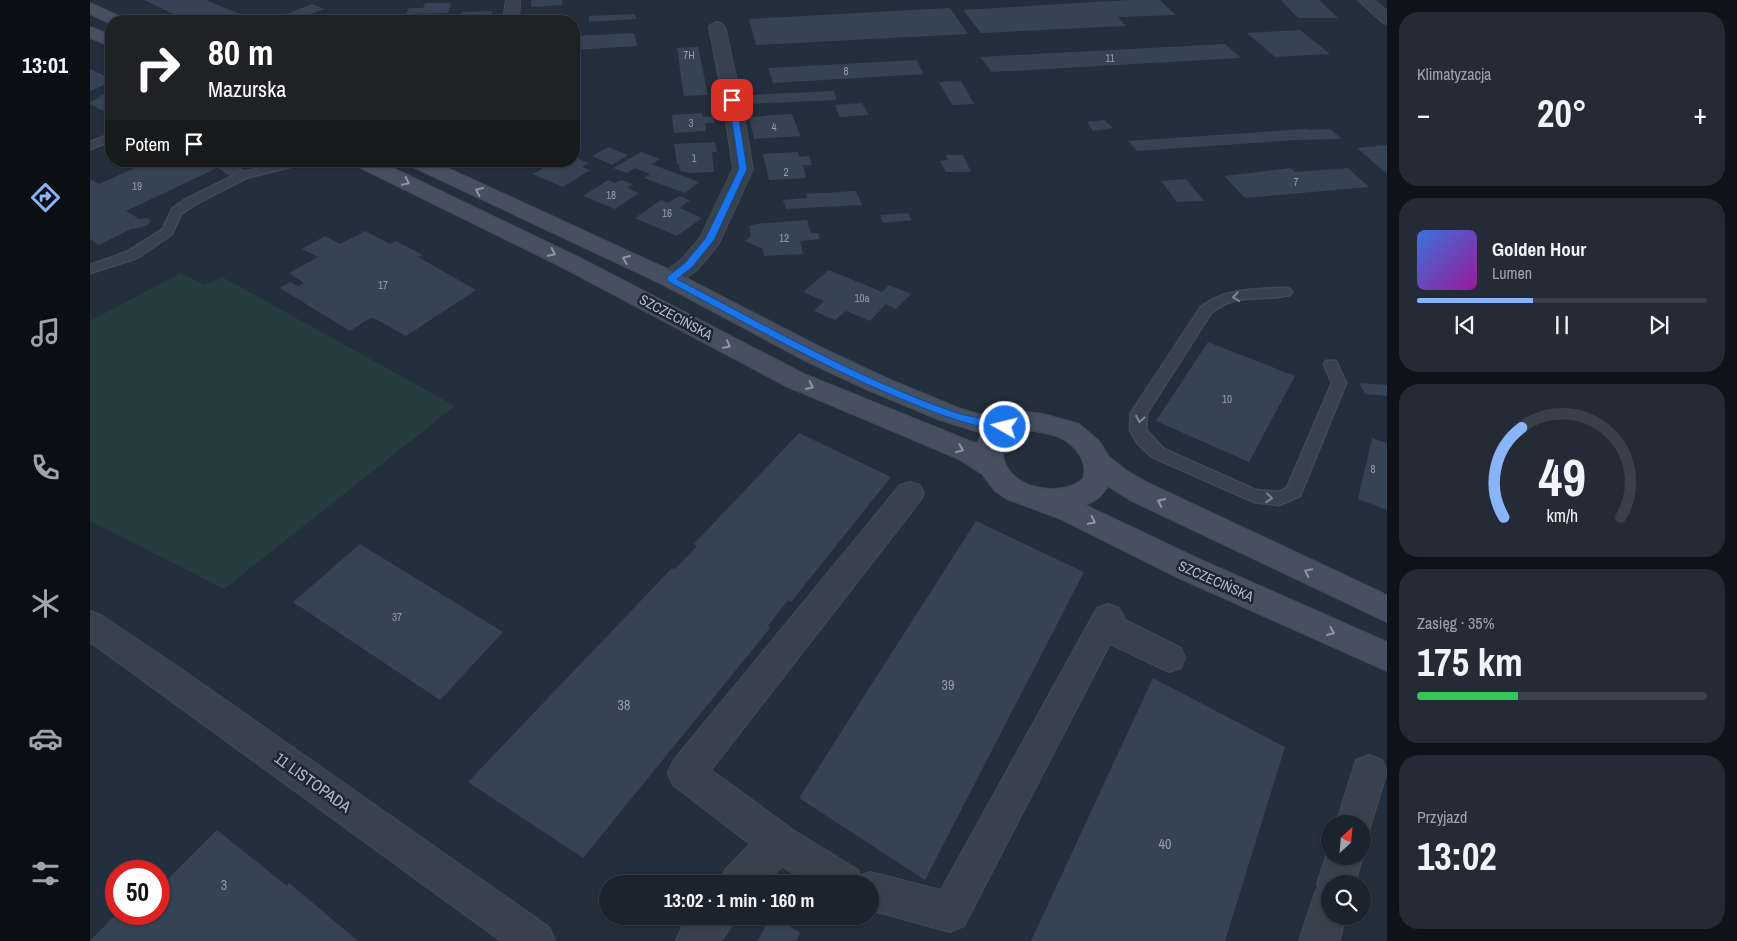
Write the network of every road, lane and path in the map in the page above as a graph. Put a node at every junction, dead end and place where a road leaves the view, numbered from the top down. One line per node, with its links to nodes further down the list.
1 (513, 0): 5 (street)
2 (1365, 0): 6 (street)
3 (90, 8): 4 (main road)
4 (105, 15)
5 (511, 15)
6 (1387, 19)
7 (717, 27): 18 (street)
8 (90, 32): 9 (main road)
9 (105, 38)
10 (105, 140): 11 (lane)
11 (90, 146)
12 (226, 167): 16 (lane)
13 (278, 167): 16 (lane)
14 (374, 167): 23 (main road, SZCZECIŃSKA, one-way to 23)
15 (429, 167): 18 (main road, one-way to 15)
16 (242, 176): 17 (lane)
17 (90, 269)
18 (670, 279): 21 (main road)
19 (1285, 292): 20 (lane, one-way to 20)
20 (1331, 364)
21 (1005, 427): 22 (main road); 23 (main road)
22 (1100, 464): 25 (main road); 26 (main road, one-way to 22)
23 (992, 467): 25 (main road)
24 (910, 493): 32 (street)
25 (1047, 501): 28 (main road, SZCZECIŃSKA, one-way to 28)
26 (1387, 609)
27 (91, 626): 38 (street, 11 LISTOPADA)
28 (1387, 657)
29 (1169, 658): 35 (street)
30 (1369, 772): 31 (street)
31 (1357, 815)
32 (780, 843): 33 (street); 34 (street)
33 (747, 875)
34 (830, 875)
35 (879, 893)
36 (708, 925): 39 (street)
37 (1324, 925): 40 (street)
38 (535, 941)
39 (696, 941)
40 (1319, 941)

